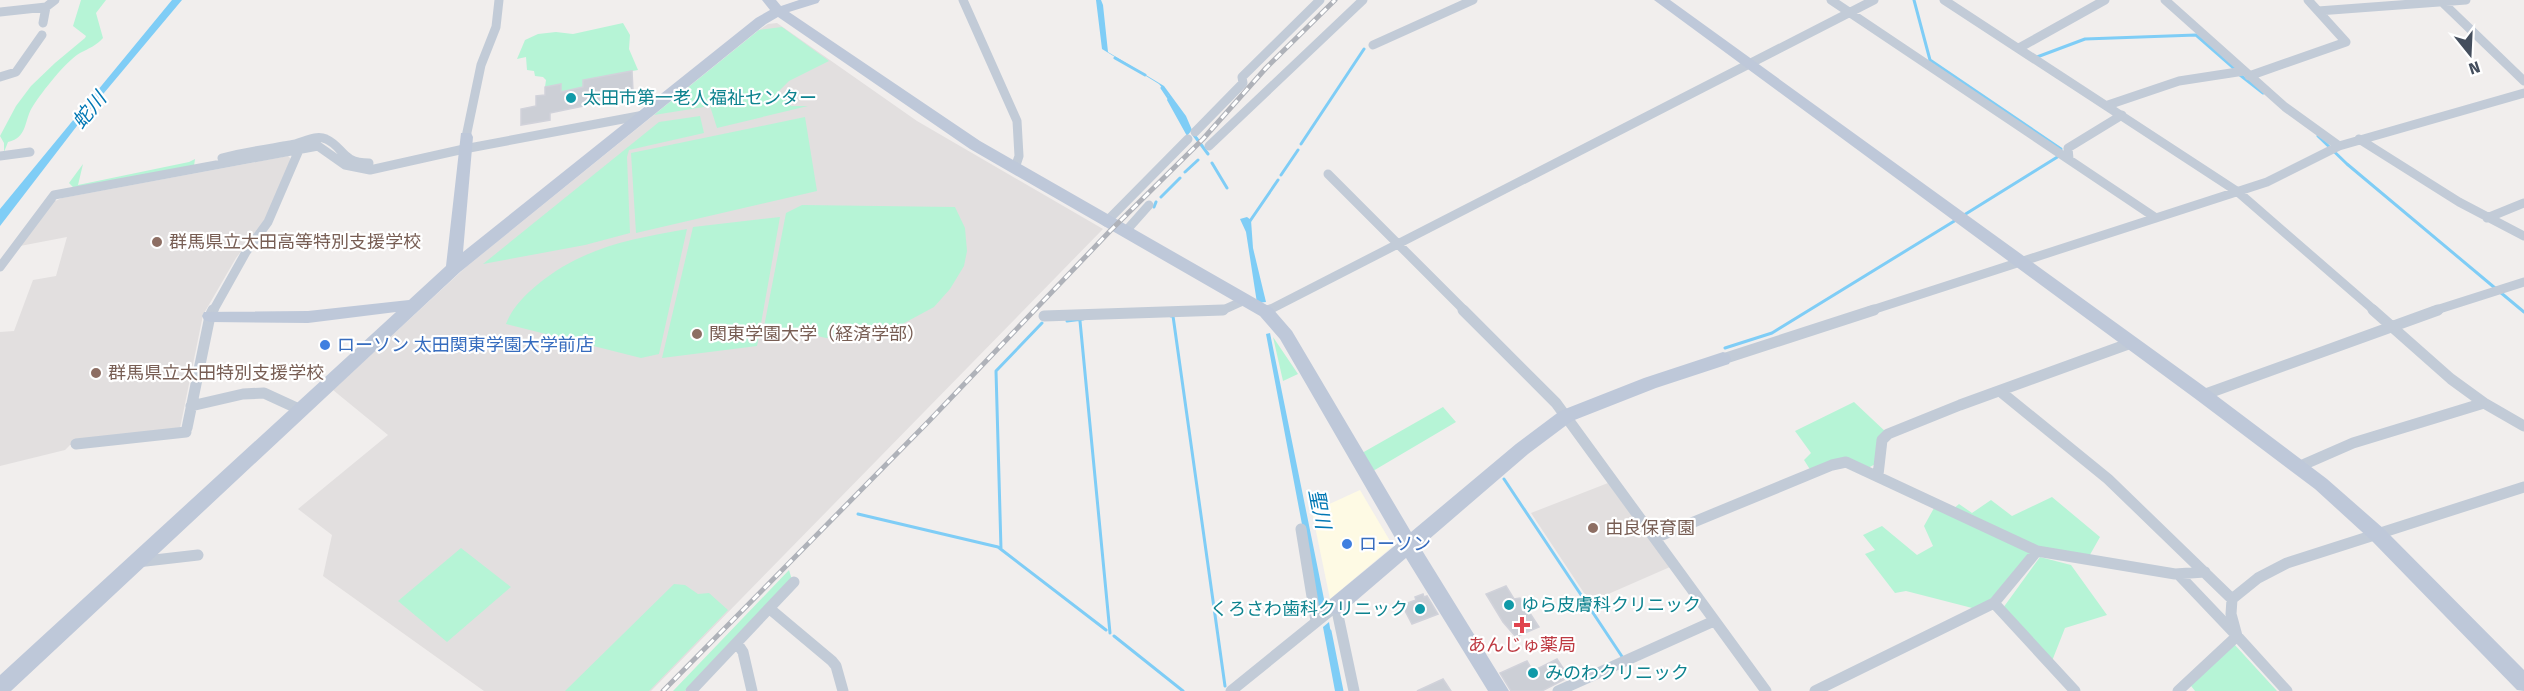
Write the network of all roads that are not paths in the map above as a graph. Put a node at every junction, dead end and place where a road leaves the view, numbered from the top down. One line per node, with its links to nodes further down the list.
1 (55, 0): 18 (street)
2 (499, 0): 35 (street)
3 (813, 0): 17 (street)
4 (963, 0): 43 (street)
5 (1320, 0): 51 (street)
6 (1363, 0): 36 (street)
7 (1473, 0): 24 (street)
8 (1661, 0): 26 (street)
9 (1831, 0): 21 (street)
10 (1874, 0): 21 (street)
11 (1944, 0): 25 (street)
12 (2105, 0): 25 (street)
13 (2165, 0): 27 (street)
14 (2308, 0): 19 (street)
15 (2466, 0): 16 (street)
16 (2440, 1): 19 (street); 29 (street)
17 (773, 6): 32 (street); 43 (street)
18 (46, 7): 20 (street); 22 (street)
19 (2318, 11): 27 (street)
20 (0, 12)
21 (1850, 12): 26 (street); 42 (street)
22 (44, 23)
23 (42, 35): 28 (street)
24 (1373, 45)
25 (2019, 48): 31 (street)
26 (1749, 64): 54 (street); 55 (street)
27 (2247, 74): 31 (street); 37 (street)
28 (0, 77)
29 (2524, 81)
30 (2524, 93): 34 (street)
31 (2108, 105): 33 (street)
32 (644, 115): 35 (street); 57 (street)
33 (2122, 115): 42 (street); 46 (street)
34 (2359, 139): 37 (street); 50 (street)
35 (465, 143): 38 (street); 57 (street)
36 (1209, 146)
37 (2339, 146): 46 (street)
38 (299, 150): 56 (street); 62 (street)
39 (30, 152): 41 (street)
40 (429, 153): 45 (street)
41 (0, 156)
42 (2069, 159): 49 (street)
43 (1015, 168): 51 (street)
44 (1328, 174): 54 (street)
45 (60, 189)
46 (2238, 192): 49 (street); 64 (street)
47 (2524, 203): 50 (street)
48 (1149, 206): 52 (street)
49 (2156, 218): 55 (street)
50 (2487, 218): 53 (street)
51 (1106, 222): 52 (street)
52 (1125, 232): 59 (street)
53 (2524, 236)
54 (1397, 244): 61 (street); 72 (street)
55 (2018, 261): 65 (street); 66 (street)
56 (0, 267)
57 (454, 268): 60 (street)
58 (2524, 282): 64 (street)
59 (1245, 300): 61 (street); 63 (street)
60 (411, 306): 62 (street); 71 (street)
61 (1266, 312): 81 (street)
62 (210, 316): 70 (street)
63 (1044, 316)
64 (2391, 325): 68 (street); 69 (street)
65 (2131, 343): 67 (street); 68 (street)
66 (1723, 359): 72 (street)
67 (2001, 392): 76 (street); 85 (street)
68 (2204, 395): 75 (street)
69 (2484, 404): 73 (street); 75 (street)
70 (192, 406): 71 (street); 74 (street)
71 (301, 410): 84 (street)
72 (1566, 416): 80 (street); 81 (street)
73 (2524, 426)
74 (76, 444)
75 (2298, 467): 79 (street)
76 (1878, 475): 80 (street); 82 (street)
77 (2524, 487): 79 (street)
78 (1301, 529): 91 (street)
79 (2378, 535): 88 (street); 95 (street)
80 (1655, 538): 92 (street)
81 (1408, 544): 91 (street); 102 (street)
82 (2037, 550): 86 (street); 89 (street)
83 (198, 555): 84 (street)
84 (136, 562): 96 (street)
85 (2205, 572): 86 (street); 88 (street)
86 (2178, 574): 93 (street)
87 (794, 582): 90 (street)
88 (2232, 599): 93 (street)
89 (1994, 603): 105 (street); 106 (street)
90 (770, 609): 94 (street); 99 (street)
91 (1325, 614): 100 (street); 101 (street)
92 (1714, 621): 103 (street); 104 (street)
93 (2237, 636): 107 (street); 108 (street)
94 (737, 643): 97 (street); 98 (street)
95 (2524, 684)
96 (0, 688)
97 (692, 691)
98 (752, 691)
99 (843, 691)
100 (1232, 691)
101 (1354, 691)
102 (1499, 691)
103 (1558, 691)
104 (1766, 691)
105 (1815, 691)
106 (2075, 691)
107 (2178, 691)
108 (2287, 691)

